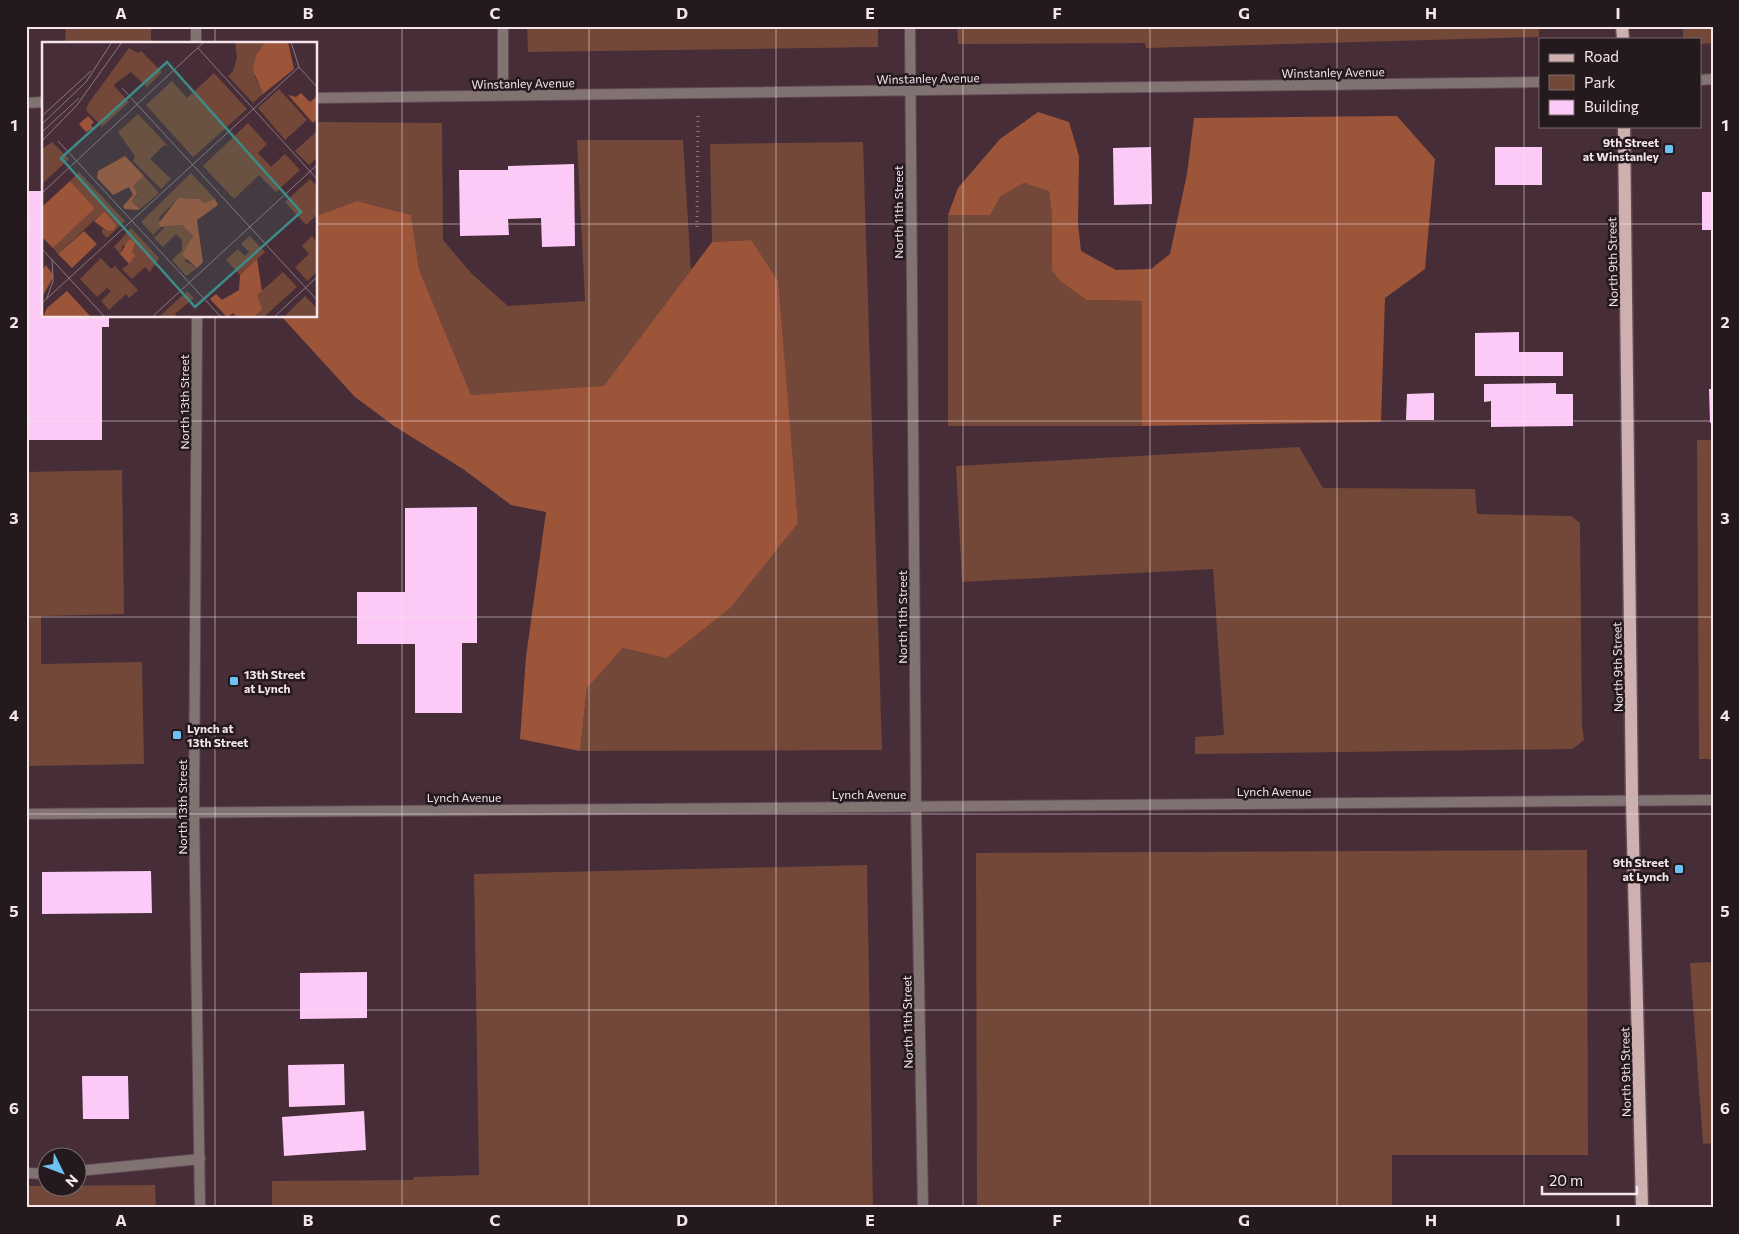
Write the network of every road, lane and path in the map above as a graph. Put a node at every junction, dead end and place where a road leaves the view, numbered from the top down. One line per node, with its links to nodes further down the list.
1 (196, 26): 4 (street)
2 (503, 26): 8 (street)
3 (910, 26): 6 (street, North 11th Street)
4 (196, 42)
5 (1539, 82): 6 (street, Winstanley Avenue)
6 (910, 90): 7 (street, Winstanley Avenue); 17 (street, North 11th Street)
7 (698, 93): 8 (street, Winstanley Avenue); 13 (path)
8 (504, 95): 9 (street, Winstanley Avenue)
9 (318, 98)
10 (42, 102): 11 (street)
11 (26, 103)
12 (1624, 128): 15 (main road, North 9th Street)
13 (697, 227)
14 (197, 318): 18 (street, North 13th Street)
15 (1632, 800): 16 (street, Lynch Avenue); 17 (street, Lynch Avenue); 24 (main road, North 9th Street)
16 (1713, 800)
17 (916, 806): 18 (street, Lynch Avenue); 23 (street, North 11th Street)
18 (194, 812): 19 (street, Lynch Avenue); 20 (street, North 13th Street)
19 (26, 814)
20 (200, 1159): 21 (street); 22 (street, North 13th Street)
21 (88, 1170)
22 (200, 1208)
23 (924, 1208)
24 (1642, 1208)

